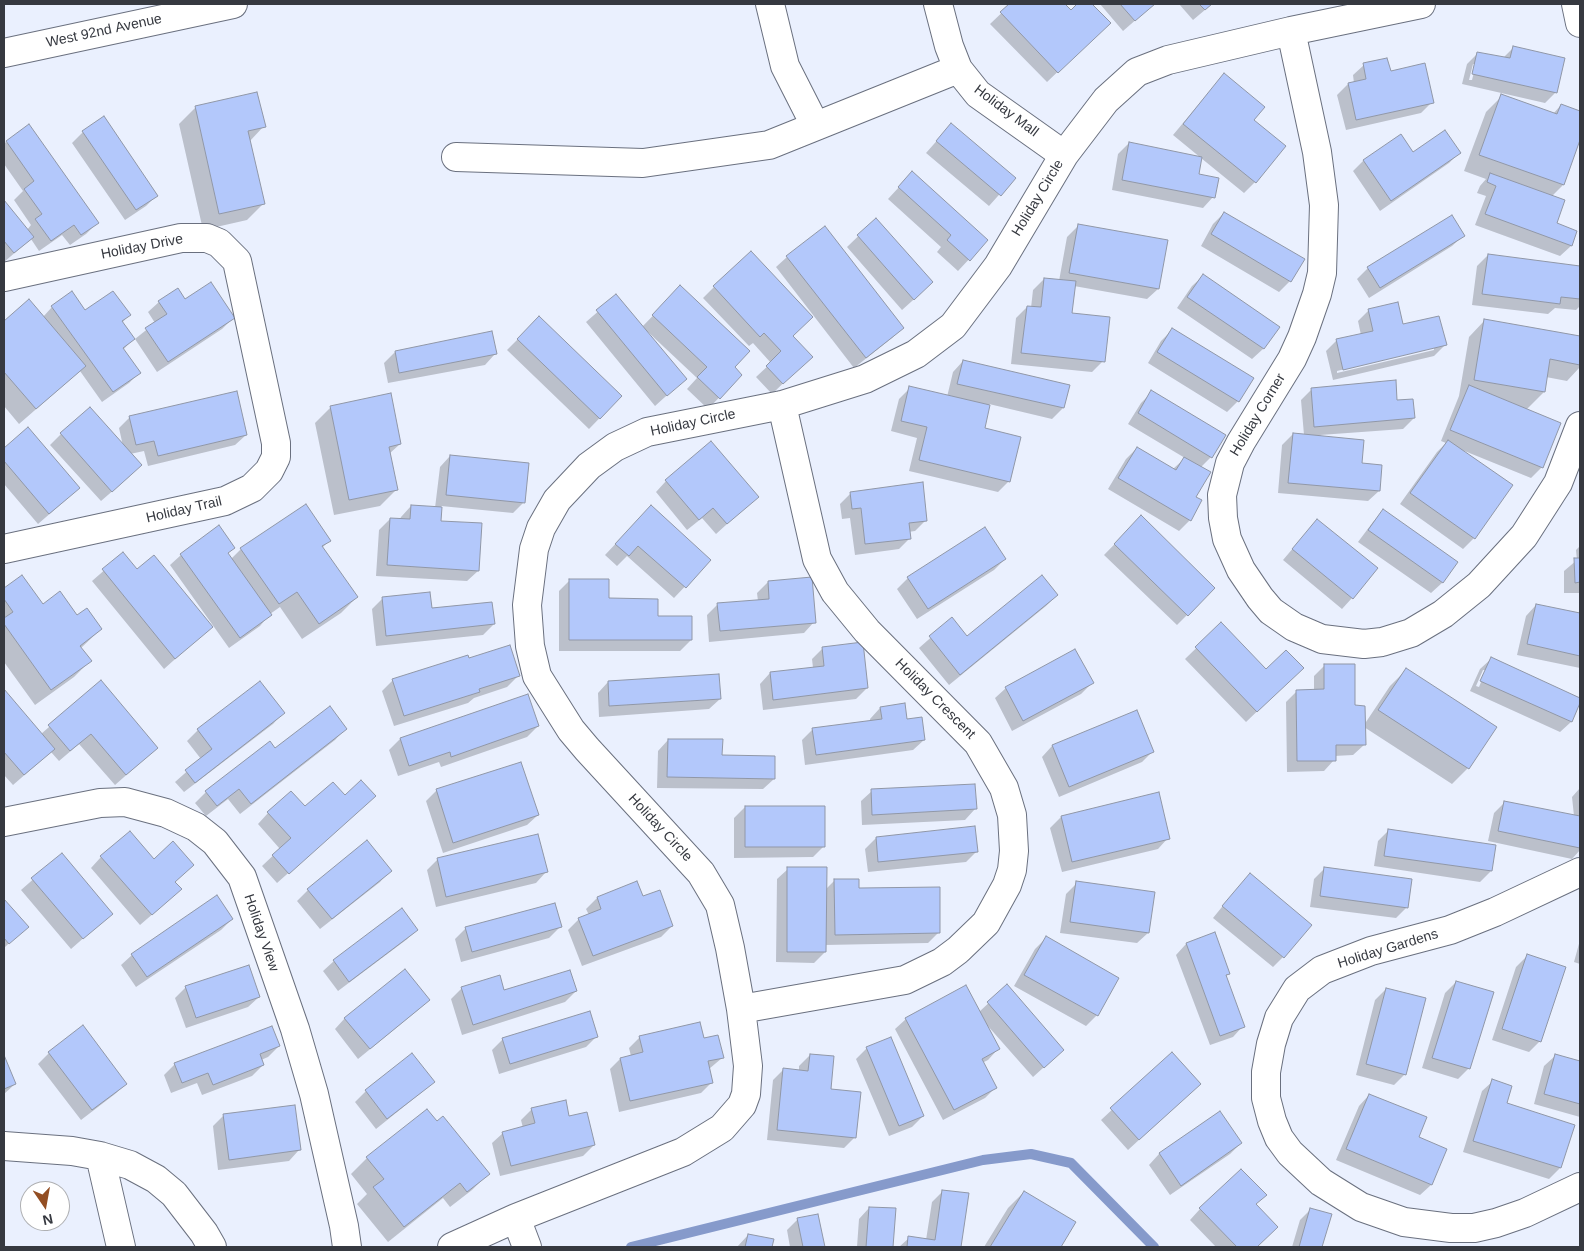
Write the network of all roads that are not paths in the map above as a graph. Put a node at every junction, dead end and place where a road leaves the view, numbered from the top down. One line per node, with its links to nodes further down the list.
1 (770, 4): 10 (street)
2 (938, 4): 9 (street, Holiday Mall)
3 (1422, 4): 7 (street, Holiday Circle)
4 (1576, 4): 6 (street)
5 (224, 5): 8 (street, West 92nd Avenue)
6 (1580, 23)
7 (1291, 31): 11 (street, Holiday Circle); 16 (street, Holiday Corner)
8 (4, 53)
9 (958, 69): 10 (street); 11 (street, Holiday Mall)
10 (815, 125): 12 (street)
11 (1064, 155): 15 (street, Holiday Circle)
12 (456, 157)
13 (4, 277): 14 (street, Holiday Drive)
14 (258, 357): 17 (street, Holiday Trail)
15 (782, 405): 20 (street, Holiday Circle); 20 (street, Holiday Crescent)
16 (1580, 426)
17 (4, 549)
18 (4, 822): 27 (street, Holiday View)
19 (1580, 872): 23 (street, Holiday Gardens)
20 (741, 1009): 24 (street, Holiday Circle)
21 (4, 1146): 22 (street)
22 (100, 1156): 25 (street); 26 (street)
23 (1580, 1187)
24 (516, 1218): 28 (street, Holiday Circle); 29 (street)
25 (121, 1247)
26 (212, 1247)
27 (347, 1247)
28 (452, 1247)
29 (527, 1247)

